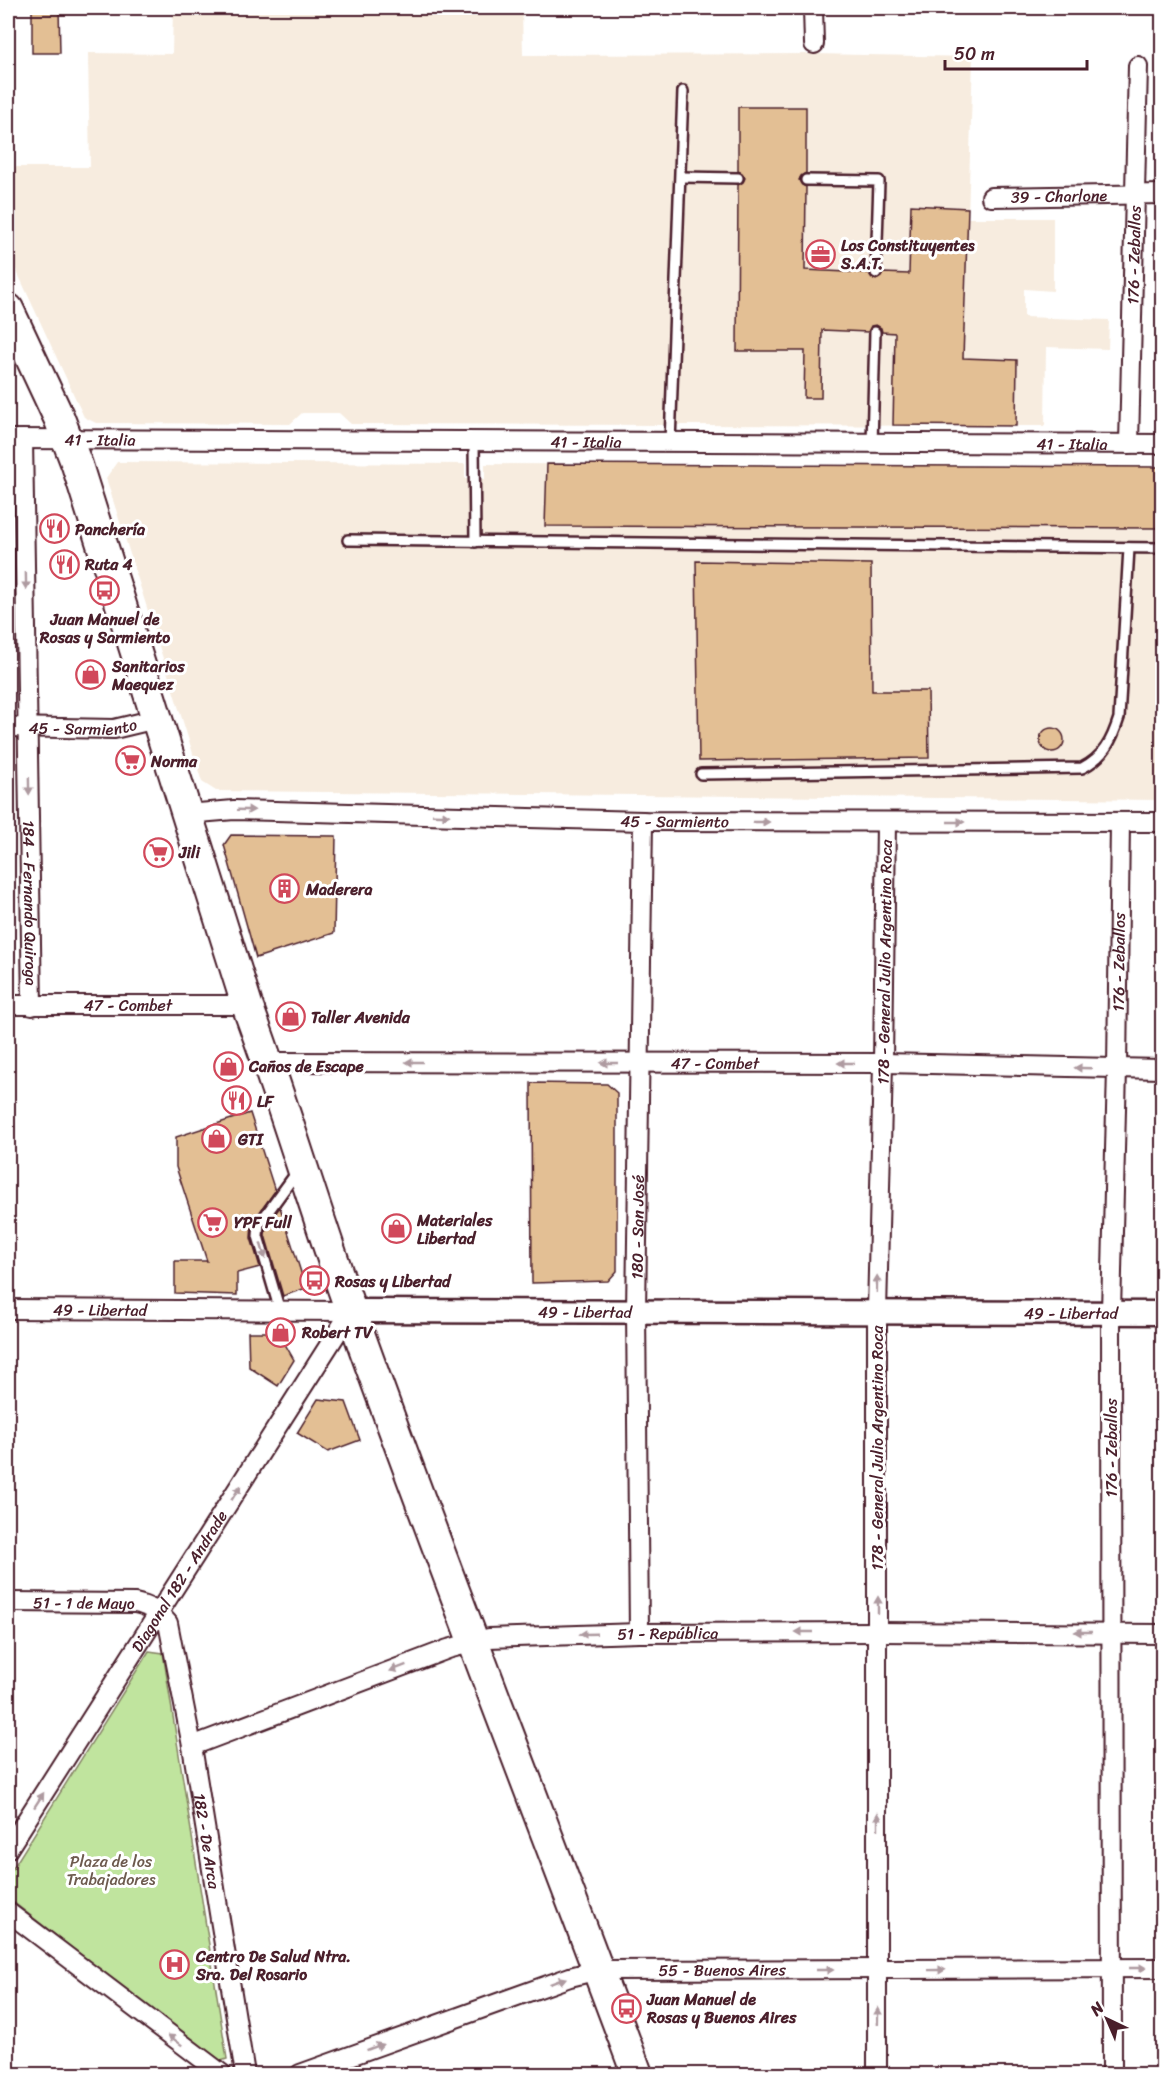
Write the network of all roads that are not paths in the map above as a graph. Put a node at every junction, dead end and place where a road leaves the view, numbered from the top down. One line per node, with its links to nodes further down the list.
1 (813, 8): 2 (street)
2 (814, 44)
3 (1138, 66): 8 (street, 176 - Zeballos)
4 (683, 91): 5 (lane)
5 (681, 177): 6 (lane); 17 (lane)
6 (738, 178)
7 (806, 180): 11 (lane)
8 (1134, 194): 9 (street, 39 - Charlone); 10 (street, 39 - Charlone); 19 (street, 176 - Zeballos)
9 (1162, 194)
10 (990, 197)
11 (876, 273)
12 (8, 309): 15 (main road)
13 (875, 332): 18 (lane)
14 (15, 439): 15 (street, 41 - Italia); 27 (street, 184 - Fernando Quiroga, one-way to 27)
15 (68, 440): 16 (street, 41 - Italia); 25 (main road)
16 (474, 442): 17 (street, 41 - Italia); 22 (lane)
17 (670, 443): 18 (street, 41 - Italia)
18 (872, 444): 19 (street, 41 - Italia)
19 (1129, 444): 20 (street, 41 - Italia)
20 (1162, 444)
21 (348, 540): 22 (lane)
22 (476, 542): 23 (lane)
23 (1129, 548): 24 (lane); 28 (lane)
24 (1162, 548)
25 (156, 719): 27 (street, 45 - Sarmiento); 29 (main road)
26 (8, 728): 27 (street, 45 - Sarmiento)
27 (28, 728): 36 (street, 184 - Fernando Quiroga, one-way to 36)
28 (701, 774)
29 (187, 814): 30 (street, 45 - Sarmiento, one-way to 30); 35 (main road)
30 (643, 821): 31 (street, 45 - Sarmiento, one-way to 31); 38 (street, 180 - San José)
31 (886, 822): 32 (street, 45 - Sarmiento, one-way to 32); 39 (street, 178 - General Julio Argentino Roca)
32 (1120, 822): 33 (street, 45 - Sarmiento); 40 (street, 176 - Zeballos)
33 (1162, 822)
34 (8, 1005): 36 (street, 47 - Combet)
35 (247, 1005): 36 (street, 47 - Combet); 37 (main road)
36 (32, 1006)
37 (268, 1062): 38 (street, 47 - Combet, one-way to 37); 42 (main road)
38 (638, 1063): 39 (street, 47 - Combet, one-way to 38); 46 (street, 180 - San José)
39 (883, 1063): 40 (street, 47 - Combet, one-way to 39); 47 (street, 178 - General Julio Argentino Roca, one-way to 39)
40 (1117, 1069): 41 (street, 47 - Combet); 48 (street, 176 - Zeballos)
41 (1162, 1069)
42 (302, 1165): 44 (lane, one-way to 44); 45 (main road)
43 (8, 1309): 44 (street, 49 - Libertad)
44 (280, 1311): 45 (street, 49 - Libertad)
45 (351, 1311): 46 (street, 49 - Libertad); 51 (street, Diagonal 182 - Andrade, one-way to 45); 56 (main road)
46 (636, 1311): 47 (street, 49 - Libertad); 54 (street, 180 - San José)
47 (877, 1312): 48 (street, 49 - Libertad); 52 (street, 178 - General Julio Argentino Roca, one-way to 47)
48 (1111, 1312): 49 (street, 49 - Libertad); 53 (street, 176 - Zeballos)
49 (1162, 1312)
50 (8, 1602): 51 (street, 51 - 1 de Mayo)
51 (160, 1613): 57 (street, 182 - De Arca); 58 (street, Diagonal 182 - Andrade, one-way to 51)
52 (878, 1632): 53 (street, 51 - República, one-way to 52); 54 (street, 51 - República, one-way to 54); 63 (street, 178 - General Julio Argentino Roca, one-way to 52)
53 (1110, 1632): 55 (street, 51 - República); 60 (street, 176 - Zeballos)
54 (639, 1633): 56 (street, 51 - República, one-way to 56)
55 (1162, 1634)
56 (472, 1641): 57 (street, 51 - República, one-way to 57); 62 (main road)
57 (192, 1746): 65 (street, 182 - De Arca)
58 (8, 1849)
59 (8, 1912): 64 (street, one-way to 59)
60 (1113, 1968): 61 (street, 55 - Buenos Aires, one-way to 61); 63 (street, 55 - Buenos Aires, one-way to 60); 69 (street, 176 - Zeballos)
61 (1162, 1968)
62 (598, 1970): 63 (street, 55 - Buenos Aires, one-way to 63); 66 (street, 55 - Buenos Aires, one-way to 62); 67 (main road)
63 (879, 1970): 68 (street, 178 - General Julio Argentino Roca, one-way to 63)
64 (222, 2074)
65 (244, 2074)
66 (300, 2074)
67 (637, 2074)
68 (877, 2074)
69 (1112, 2074)

